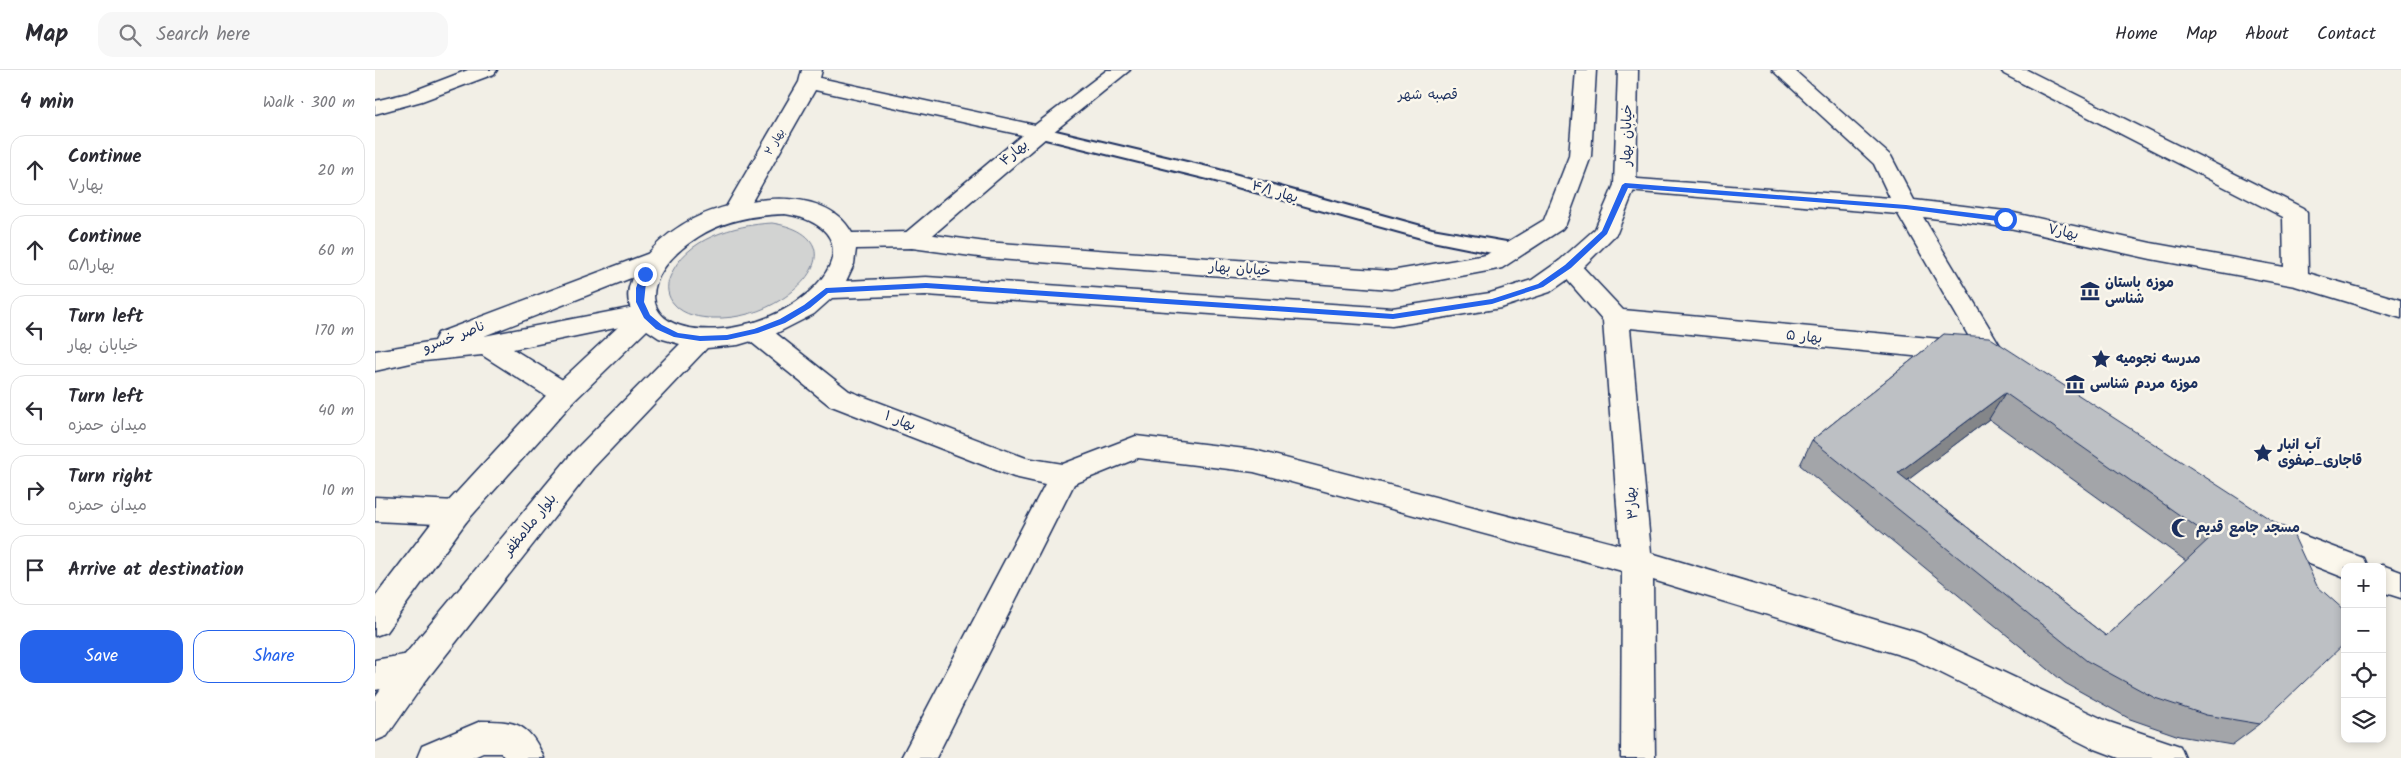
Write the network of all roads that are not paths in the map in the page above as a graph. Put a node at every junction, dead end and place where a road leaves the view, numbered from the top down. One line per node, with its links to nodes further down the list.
1 (487, 70): 8 (street)
2 (1120, 70): 9 (street, بهار۴)
3 (1586, 70): 15 (street, خیابان بهار)
4 (1628, 70): 10 (street, خیابان بهار)
5 (1782, 70): 11 (street)
6 (2011, 70): 18 (street)
7 (811, 76): 9 (street); 12 (street, بهار ۲)
8 (375, 108)
9 (1039, 132): 13 (street, بهار۴); 15 (lane, بهار ۴/۱)
10 (1625, 185): 11 (street, بهار۷); 17 (street, خیابان بهار)
11 (1906, 207): 18 (street, بهار۷); 27 (street)
12 (735, 212): 14 (street); 16 (street)
13 (912, 240): 14 (street, خیابان بهار); 15 (street, خیابان بهار)
14 (845, 241): 19 (street)
15 (1512, 250)
16 (655, 259): 21 (street); 26 (street, ناصر خسرو)
17 (1568, 267): 19 (street, خیابان بهار); 22 (street)
18 (2296, 278): 20 (street, بهار۷)
19 (826, 290): 23 (street)
20 (2401, 309)
21 (645, 315): 24 (street); 25 (street, ناصر خسرو); 30 (street)
22 (1616, 318): 27 (street, بهار ۵); 35 (street, بهار۳)
23 (755, 331): 24 (street); 31 (street, بهار ۱)
24 (700, 339): 40 (street, بلوار ملامظفر)
25 (486, 345): 26 (street, ناصر خسرو); 30 (street)
26 (415, 352): 28 (street)
27 (1993, 354): 29 (street)
28 (375, 361)
29 (2025, 376)
30 (564, 394): 33 (street)
31 (1064, 476): 35 (street); 45 (street)
32 (375, 509): 33 (street)
33 (456, 513): 39 (street)
34 (2245, 520): 36 (street)
35 (1637, 562): 46 (street, بهار۳); 47 (street)
36 (2341, 563)
37 (2386, 579): 38 (street)
38 (2401, 585)
39 (375, 622)
40 (415, 668): 41 (street); 42 (street, بلوار ملامظفر)
41 (375, 674)
42 (375, 725)
43 (434, 758): 44 (street)
44 (527, 758)
45 (918, 758)
46 (1638, 758)
47 (2168, 758)

